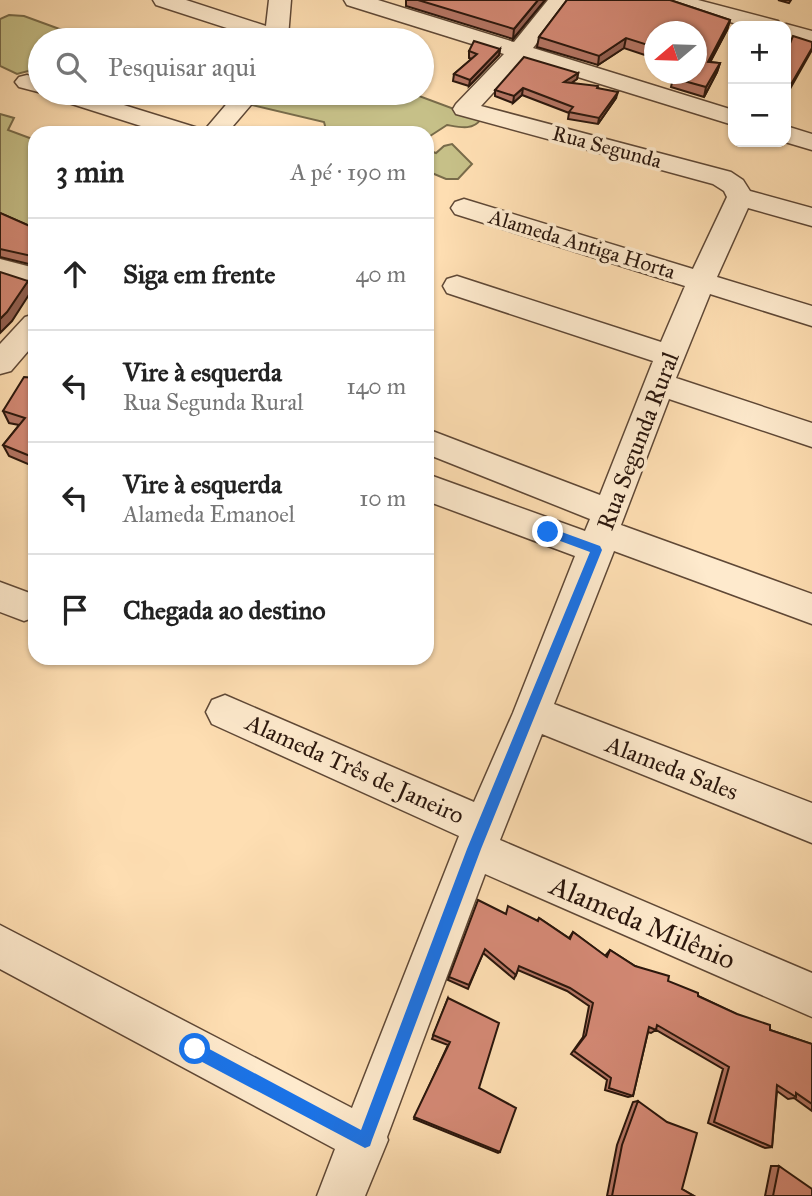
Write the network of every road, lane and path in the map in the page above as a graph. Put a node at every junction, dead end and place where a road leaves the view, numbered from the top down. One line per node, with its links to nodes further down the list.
1 (164, 0): 7 (street)
2 (280, 0): 8 (street)
3 (355, 0): 11 (street)
4 (559, 0): 11 (street)
5 (673, 0): 6 (street)
6 (751, 21)
7 (245, 28)
8 (278, 28)
9 (791, 32): 10 (street)
10 (812, 38)
11 (519, 51): 14 (street); 19 (street, Rua Segunda)
12 (99, 105): 15 (street)
13 (238, 105): 16 (street)
14 (728, 116)
15 (167, 126)
16 (220, 126)
17 (791, 136): 18 (street)
18 (812, 142)
19 (740, 197): 21 (street); 24 (street, Rua Segunda Rural)
20 (464, 208): 24 (street, Alameda Antiga Horta)
21 (812, 217)
22 (0, 268): 23 (street)
23 (28, 276)
24 (701, 281): 26 (street, Alameda Antiga Horta); 29 (street, Rua Segunda Rural)
25 (457, 286): 29 (street)
26 (812, 316)
27 (28, 332): 28 (street)
28 (0, 363)
29 (665, 370): 30 (street); 33 (street, Rua Segunda Rural)
30 (812, 435)
31 (434, 445): 33 (street)
32 (434, 489): 33 (street)
33 (602, 531): 34 (street); 36 (street, Rua Segunda Rural)
34 (812, 609)
35 (225, 712): 38 (street, Alameda Três de Janeiro)
36 (532, 713): 37 (street, Alameda Sales); 38 (street, Rua Segunda Rural)
37 (812, 823)
38 (480, 838): 40 (street, Alameda Milênio); 41 (street, Rua Segunda Rural)
39 (0, 946): 41 (street)
40 (812, 995)
41 (365, 1140): 42 (street, Rua Segunda Rural)
42 (341, 1196)

